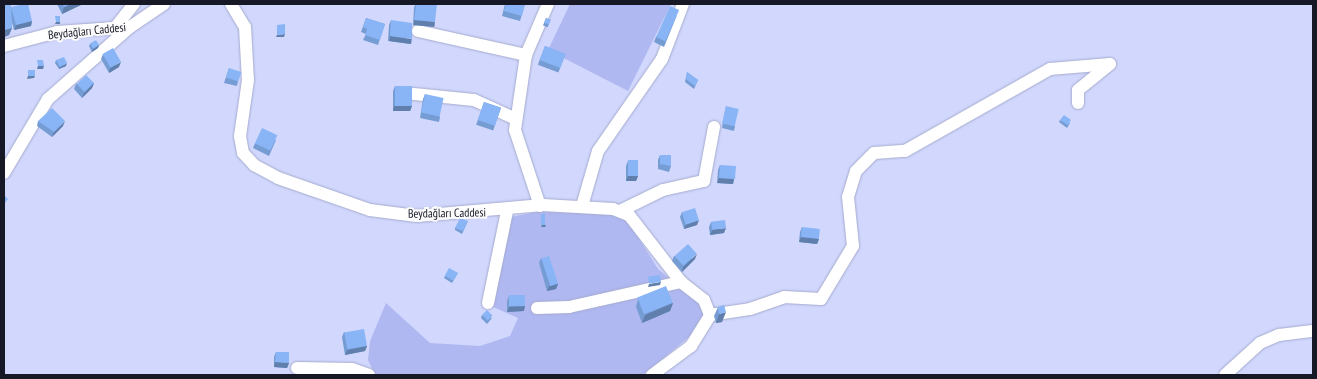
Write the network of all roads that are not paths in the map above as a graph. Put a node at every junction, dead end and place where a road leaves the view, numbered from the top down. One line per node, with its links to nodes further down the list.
1 (134, 4): 6 (street)
2 (164, 4): 7 (street, Beydağları Caddesi)
3 (231, 4): 18 (street, Beydağları Caddesi)
4 (548, 4): 10 (street)
5 (683, 4): 17 (street)
6 (115, 28): 7 (street, Beydağları Caddesi); 9 (street, Beydağları Caddesi)
7 (130, 28): 15 (street)
8 (418, 31): 10 (street)
9 (4, 46)
10 (526, 56): 13 (street)
11 (414, 94): 13 (street)
12 (1078, 103): 23 (street)
13 (516, 120): 16 (street)
14 (714, 126): 19 (street)
15 (4, 173)
16 (540, 206): 17 (street, Beydağları Caddesi); 18 (street, Beydağları Caddesi)
17 (582, 206): 19 (street, Beydağları Caddesi)
18 (507, 211): 21 (street)
19 (620, 211): 20 (street)
20 (681, 282): 22 (street); 23 (street)
21 (488, 302)
22 (537, 308)
23 (710, 314): 27 (street)
24 (1313, 331): 28 (street)
25 (297, 368): 26 (street)
26 (369, 375)
27 (652, 375)
28 (1225, 375)

